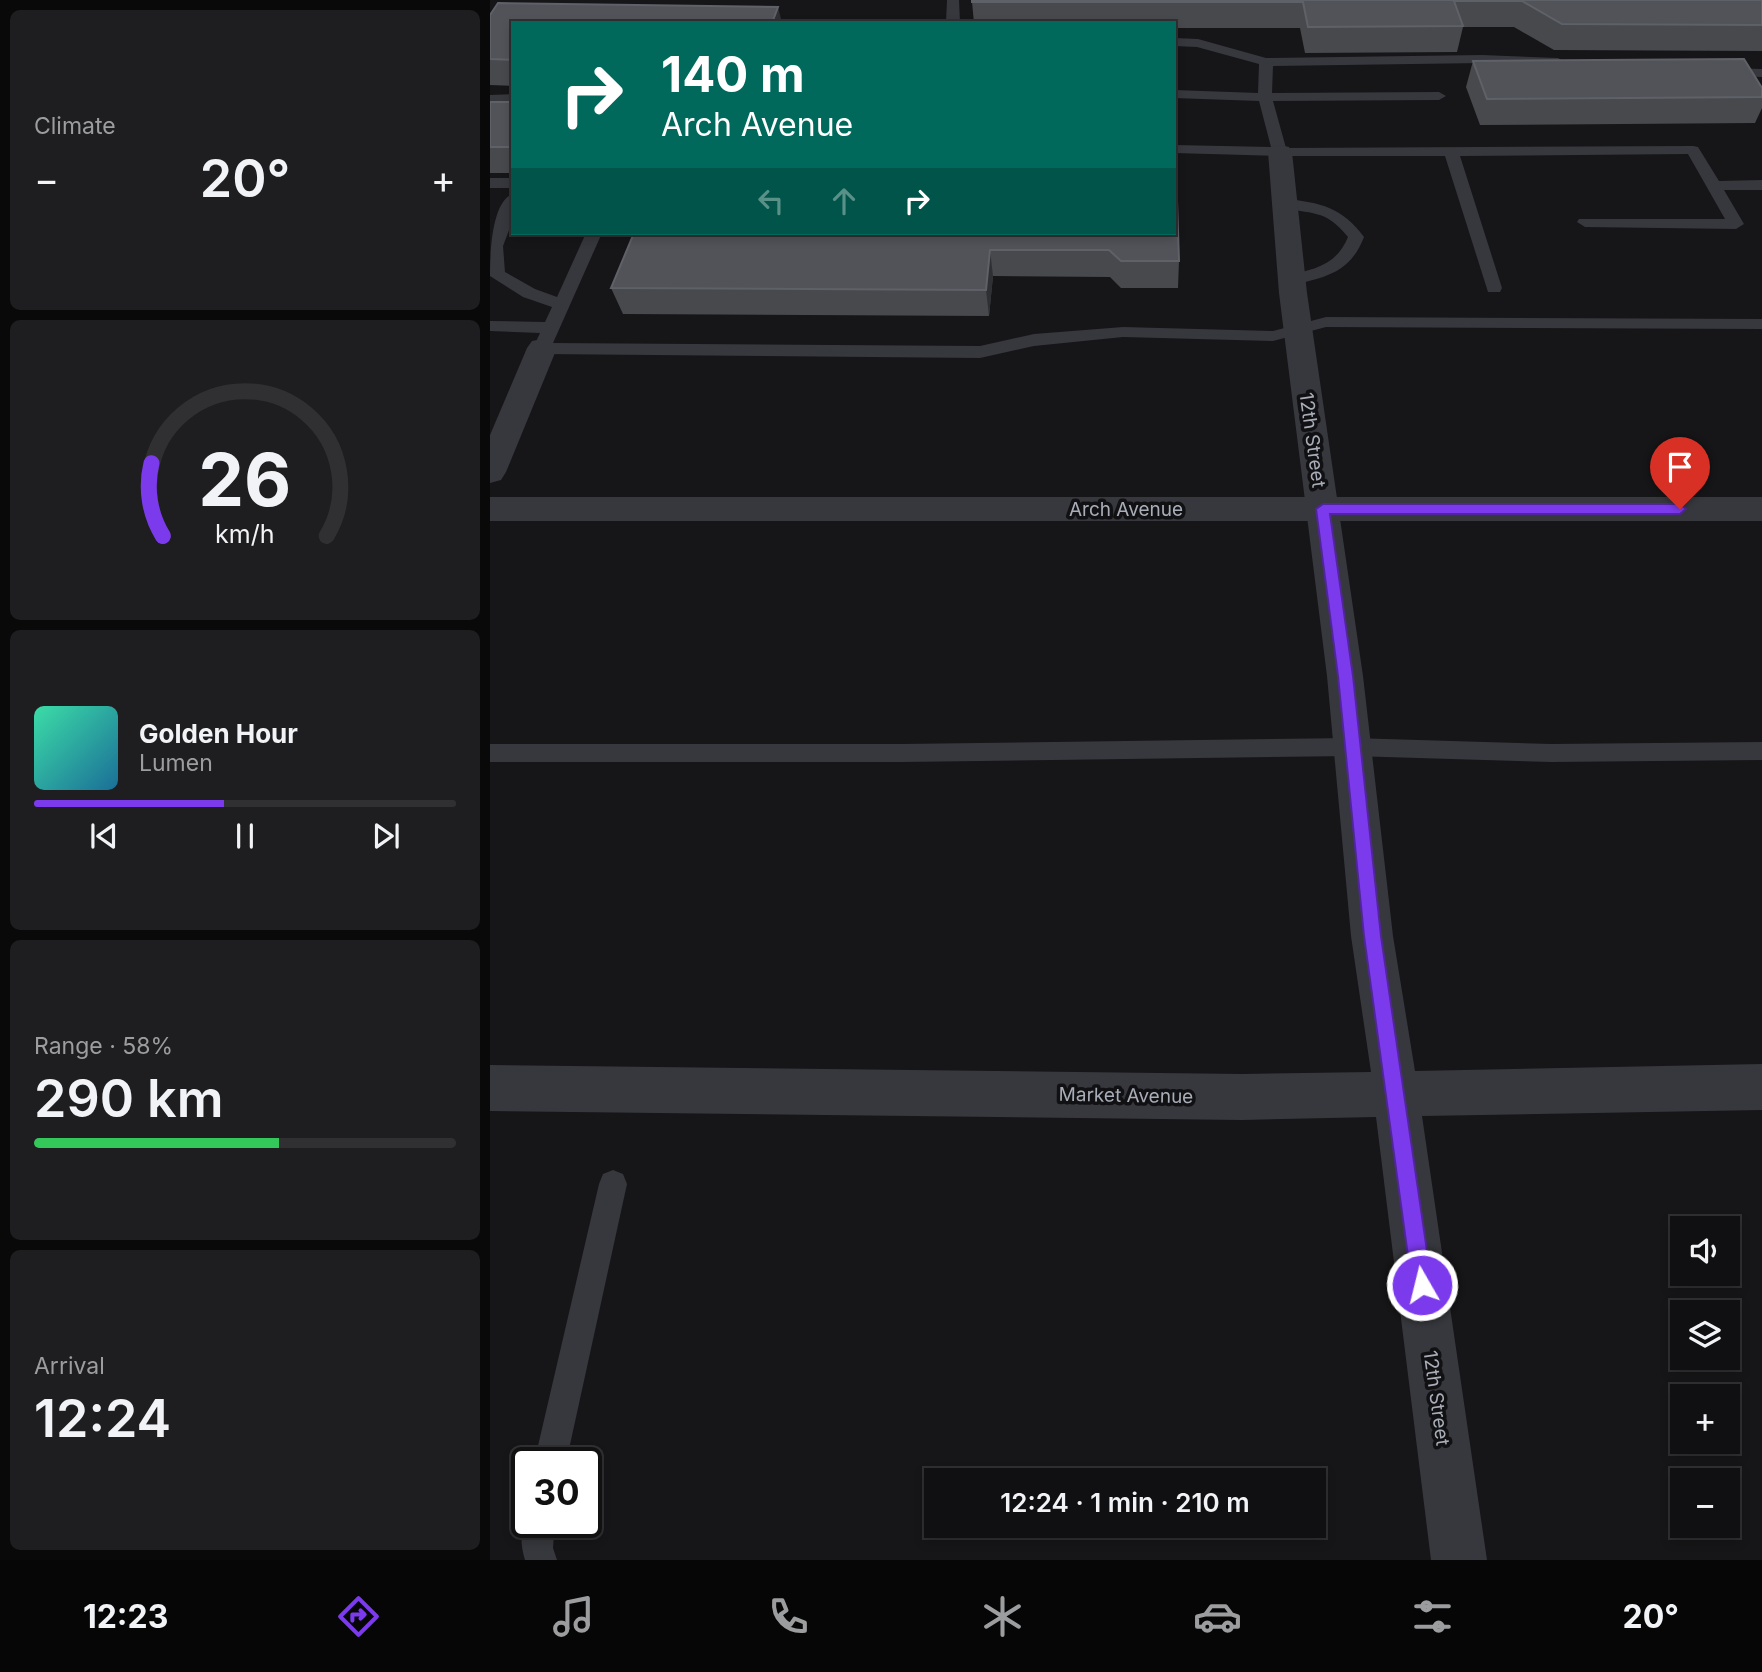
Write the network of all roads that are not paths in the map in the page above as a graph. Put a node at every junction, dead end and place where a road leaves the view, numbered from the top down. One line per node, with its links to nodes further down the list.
1 (953, 0): 2 (lane)
2 (953, 21)
3 (1176, 42): 4 (lane)
4 (1266, 62): 5 (lane); 10 (lane)
5 (1570, 63)
6 (1703, 71): 7 (lane)
7 (1762, 73)
8 (1176, 94): 10 (lane)
9 (1439, 96): 10 (lane)
10 (1265, 97): 14 (lane)
11 (511, 98): 12 (lane)
12 (490, 99)
13 (1176, 149): 14 (lane)
14 (1280, 152): 15 (lane); 21 (street, 12th Street)
15 (1451, 152): 19 (lane); 27 (lane)
16 (490, 183): 17 (lane)
17 (511, 184)
18 (1762, 185): 19 (lane)
19 (1713, 186): 22 (lane)
20 (511, 204): 25 (lane)
21 (1285, 204): 24 (street, 12th Street); 24 (lane)
22 (1585, 222)
23 (593, 235): 28 (lane)
24 (1292, 280): 31 (street, 12th Street)
25 (514, 284): 26 (lane); 28 (lane)
26 (490, 287)
27 (1494, 288)
28 (561, 304): 32 (lane)
29 (1762, 324): 31 (lane)
30 (490, 326): 32 (lane)
31 (1298, 331): 32 (lane); 35 (street, 12th Street)
32 (547, 338): 33 (street)
33 (492, 461)
34 (490, 509): 35 (street, Arch Avenue)
35 (1323, 509): 36 (street, Arch Avenue); 37 (street, 12th Street)
36 (1762, 509)
37 (1352, 747): 38 (lane); 39 (lane); 42 (street, 12th Street)
38 (1762, 751)
39 (490, 753)
40 (1762, 1087): 42 (street, Market Avenue)
41 (490, 1088): 42 (street, Market Avenue)
42 (1396, 1093): 47 (street, 12th Street)
43 (613, 1184): 44 (lane)
44 (554, 1447)
45 (538, 1538): 46 (lane)
46 (541, 1560)
47 (1459, 1560)

